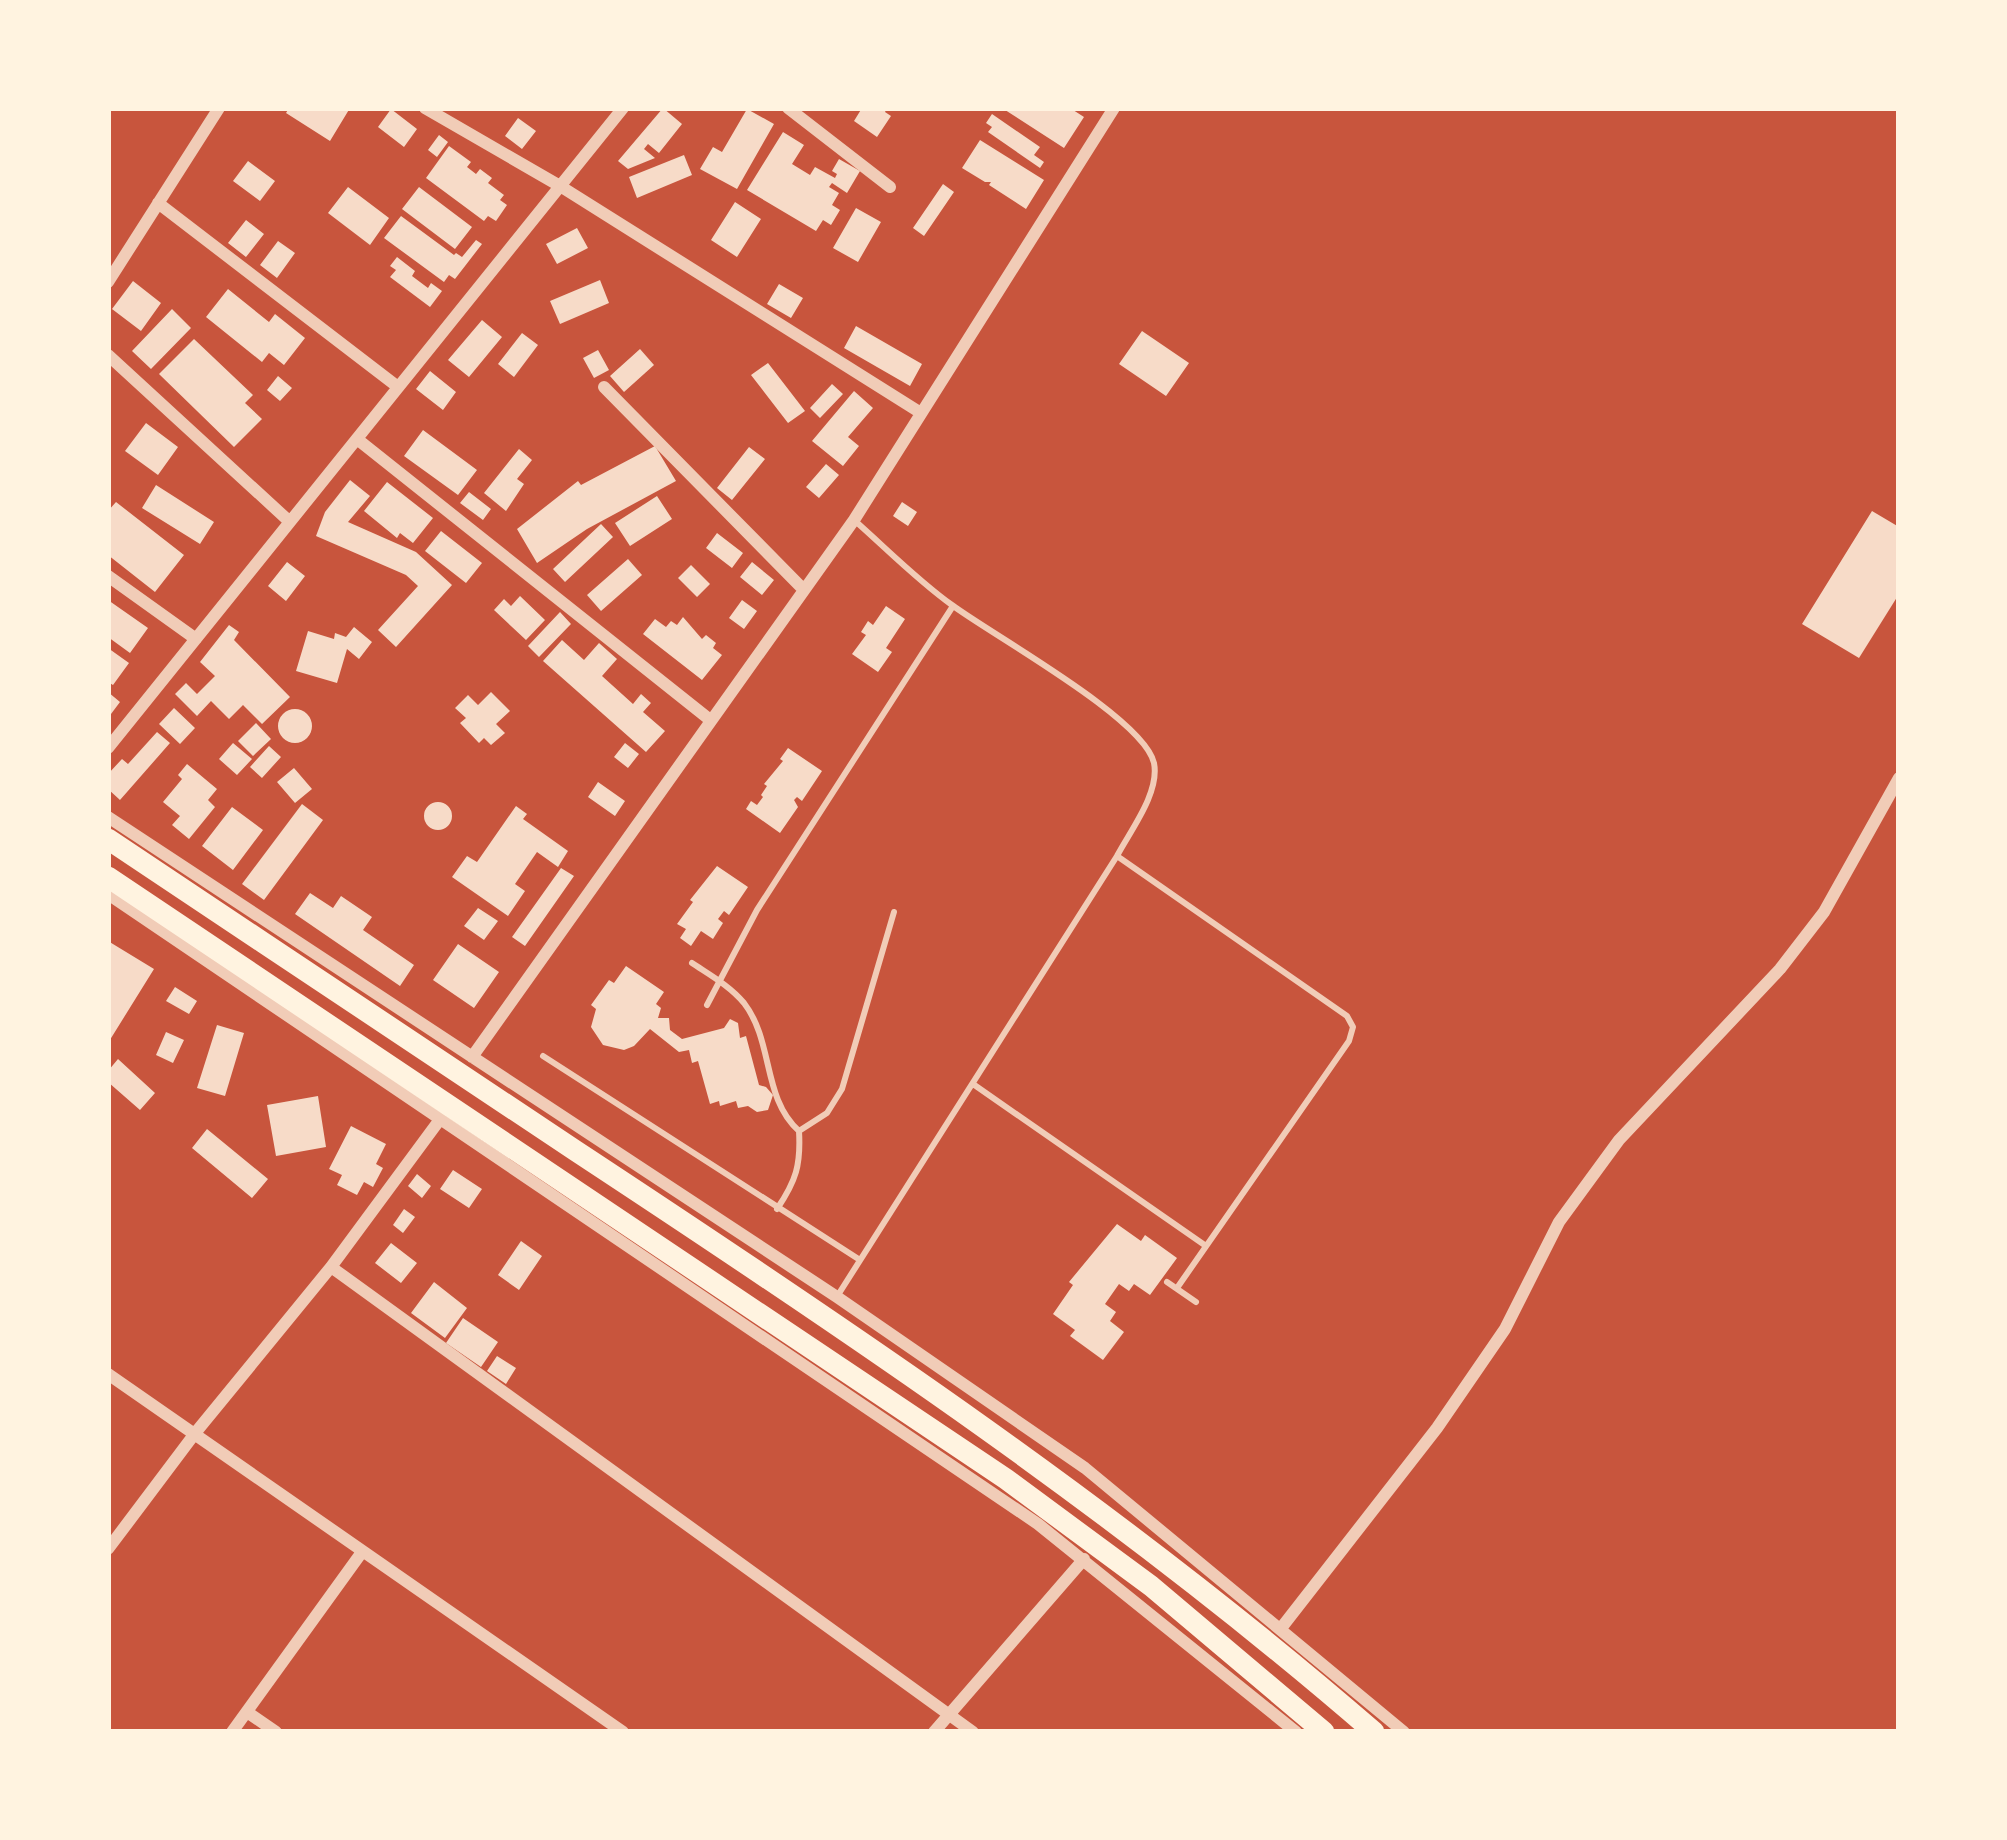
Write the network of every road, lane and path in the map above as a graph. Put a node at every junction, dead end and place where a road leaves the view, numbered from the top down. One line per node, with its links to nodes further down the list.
1 (219, 108): 8 (street)
2 (425, 108): 6 (street)
3 (623, 108): 6 (street)
4 (788, 108): 7 (street)
5 (1114, 108): 13 (street)
6 (560, 186): 11 (street); 13 (street)
7 (890, 187)
8 (158, 203): 9 (street); 11 (street)
9 (108, 282)
10 (108, 355): 16 (street)
11 (398, 387): 14 (street)
12 (604, 387): 18 (street)
13 (921, 413): 15 (street)
14 (357, 439): 16 (street); 21 (street)
15 (854, 520): 18 (street); 19 (lane)
16 (290, 522): 20 (street)
17 (108, 577): 20 (street)
18 (802, 588): 21 (street)
19 (952, 606): 26 (lane); 31 (lane)
20 (196, 639): 22 (street)
21 (709, 719): 34 (street)
22 (108, 748)
23 (1899, 778): 51 (street)
24 (108, 817): 34 (street)
25 (108, 839): 61 (highway)
26 (1117, 856): 35 (lane); 39 (lane)
27 (108, 877): 60 (highway)
28 (108, 894): 36 (street)
29 (894, 912): 37 (lane)
30 (692, 963): 31 (lane)
31 (721, 982): 32 (lane); 37 (lane)
32 (706, 1006)
33 (543, 1056): 38 (lane)
34 (472, 1057): 44 (street)
35 (973, 1084): 39 (lane); 40 (lane)
36 (441, 1118): 41 (street); 50 (street)
37 (799, 1131): 38 (lane)
38 (777, 1209): 40 (lane)
39 (1206, 1246): 43 (lane)
40 (860, 1260): 44 (lane)
41 (331, 1268): 47 (street); 53 (street)
42 (1167, 1282): 43 (lane)
43 (1177, 1288): 45 (lane)
44 (836, 1297): 51 (street)
45 (1196, 1302)
46 (108, 1374): 47 (street)
47 (196, 1432): 48 (street); 49 (street)
48 (108, 1549)
49 (362, 1552): 52 (street); 56 (street)
50 (1084, 1558): 53 (street); 59 (street)
51 (1282, 1627): 62 (street)
52 (247, 1712): 54 (street); 55 (street)
53 (950, 1713): 57 (street); 58 (street)
54 (232, 1732)
55 (276, 1732)
56 (623, 1732)
57 (934, 1732)
58 (973, 1732)
59 (1296, 1732)
60 (1324, 1732)
61 (1374, 1732)
62 (1404, 1732)

